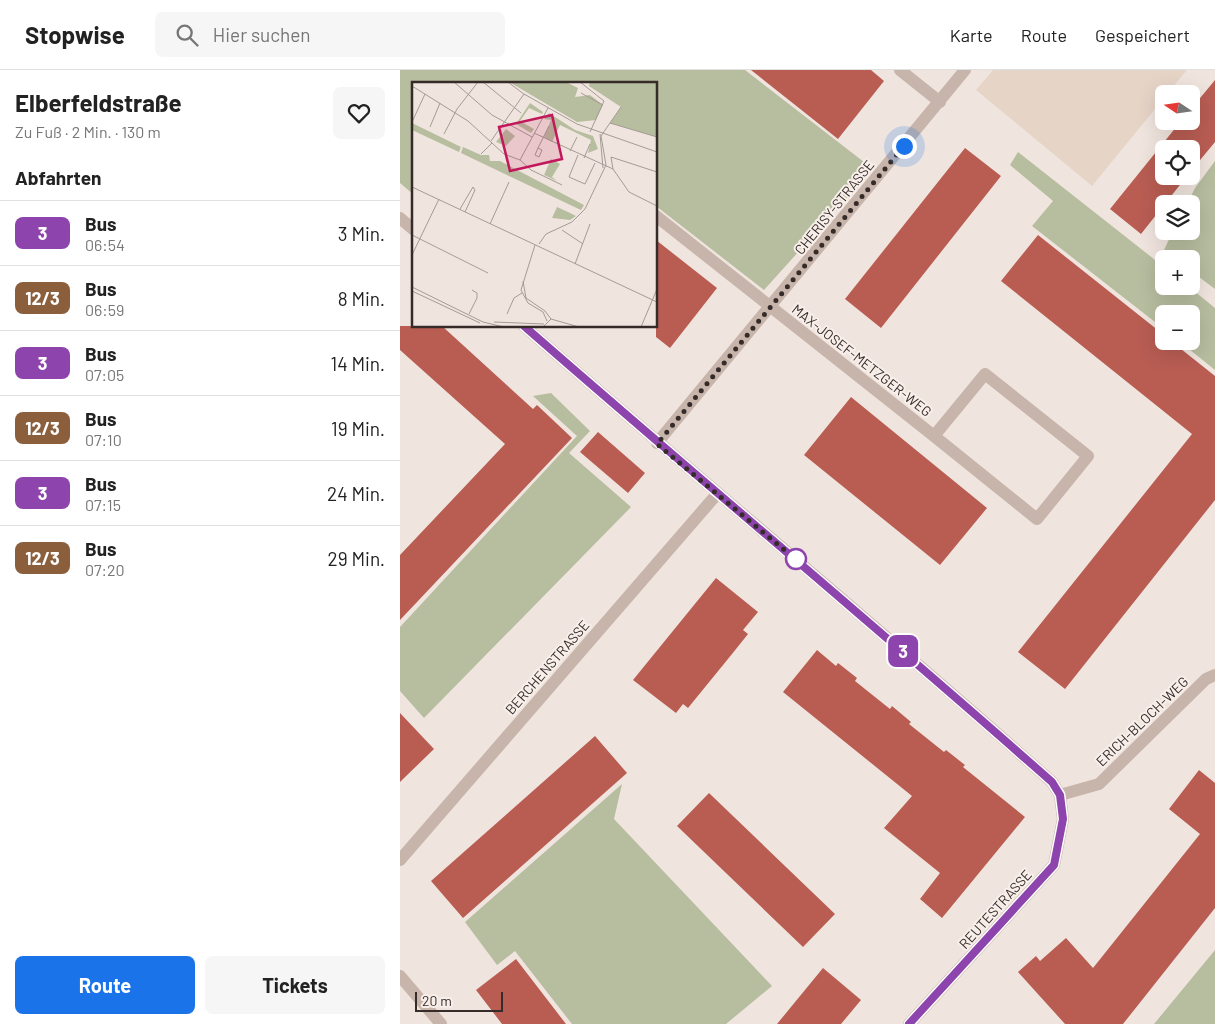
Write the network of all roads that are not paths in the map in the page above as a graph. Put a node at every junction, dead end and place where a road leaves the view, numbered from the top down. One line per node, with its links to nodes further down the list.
1 (900, 70): 3 (street)
2 (965, 70): 3 (street, CHERISY-STRASSE)
3 (940, 102): 7 (street, CHERISY-STRASSE)
4 (400, 218): 6 (street)
5 (658, 218): 7 (street)
6 (412, 228)
7 (771, 308): 9 (street, MAX-JOSEF-METZGER-WEG); 10 (street, CHERISY-STRASSE)
8 (526, 328): 10 (street)
9 (934, 436): 9 (street, MAX-JOSEF-METZGER-WEG)
10 (657, 444): 11 (street)
11 (717, 494): 13 (street); 14 (street, BERCHENSTRASSE)
12 (1215, 675): 13 (street, ERICH-BLOCH-WEG)
13 (1060, 795): 17 (street, REUTESTRASSE)
14 (400, 860)
15 (400, 976): 16 (street)
16 (441, 1024)
17 (909, 1024)

